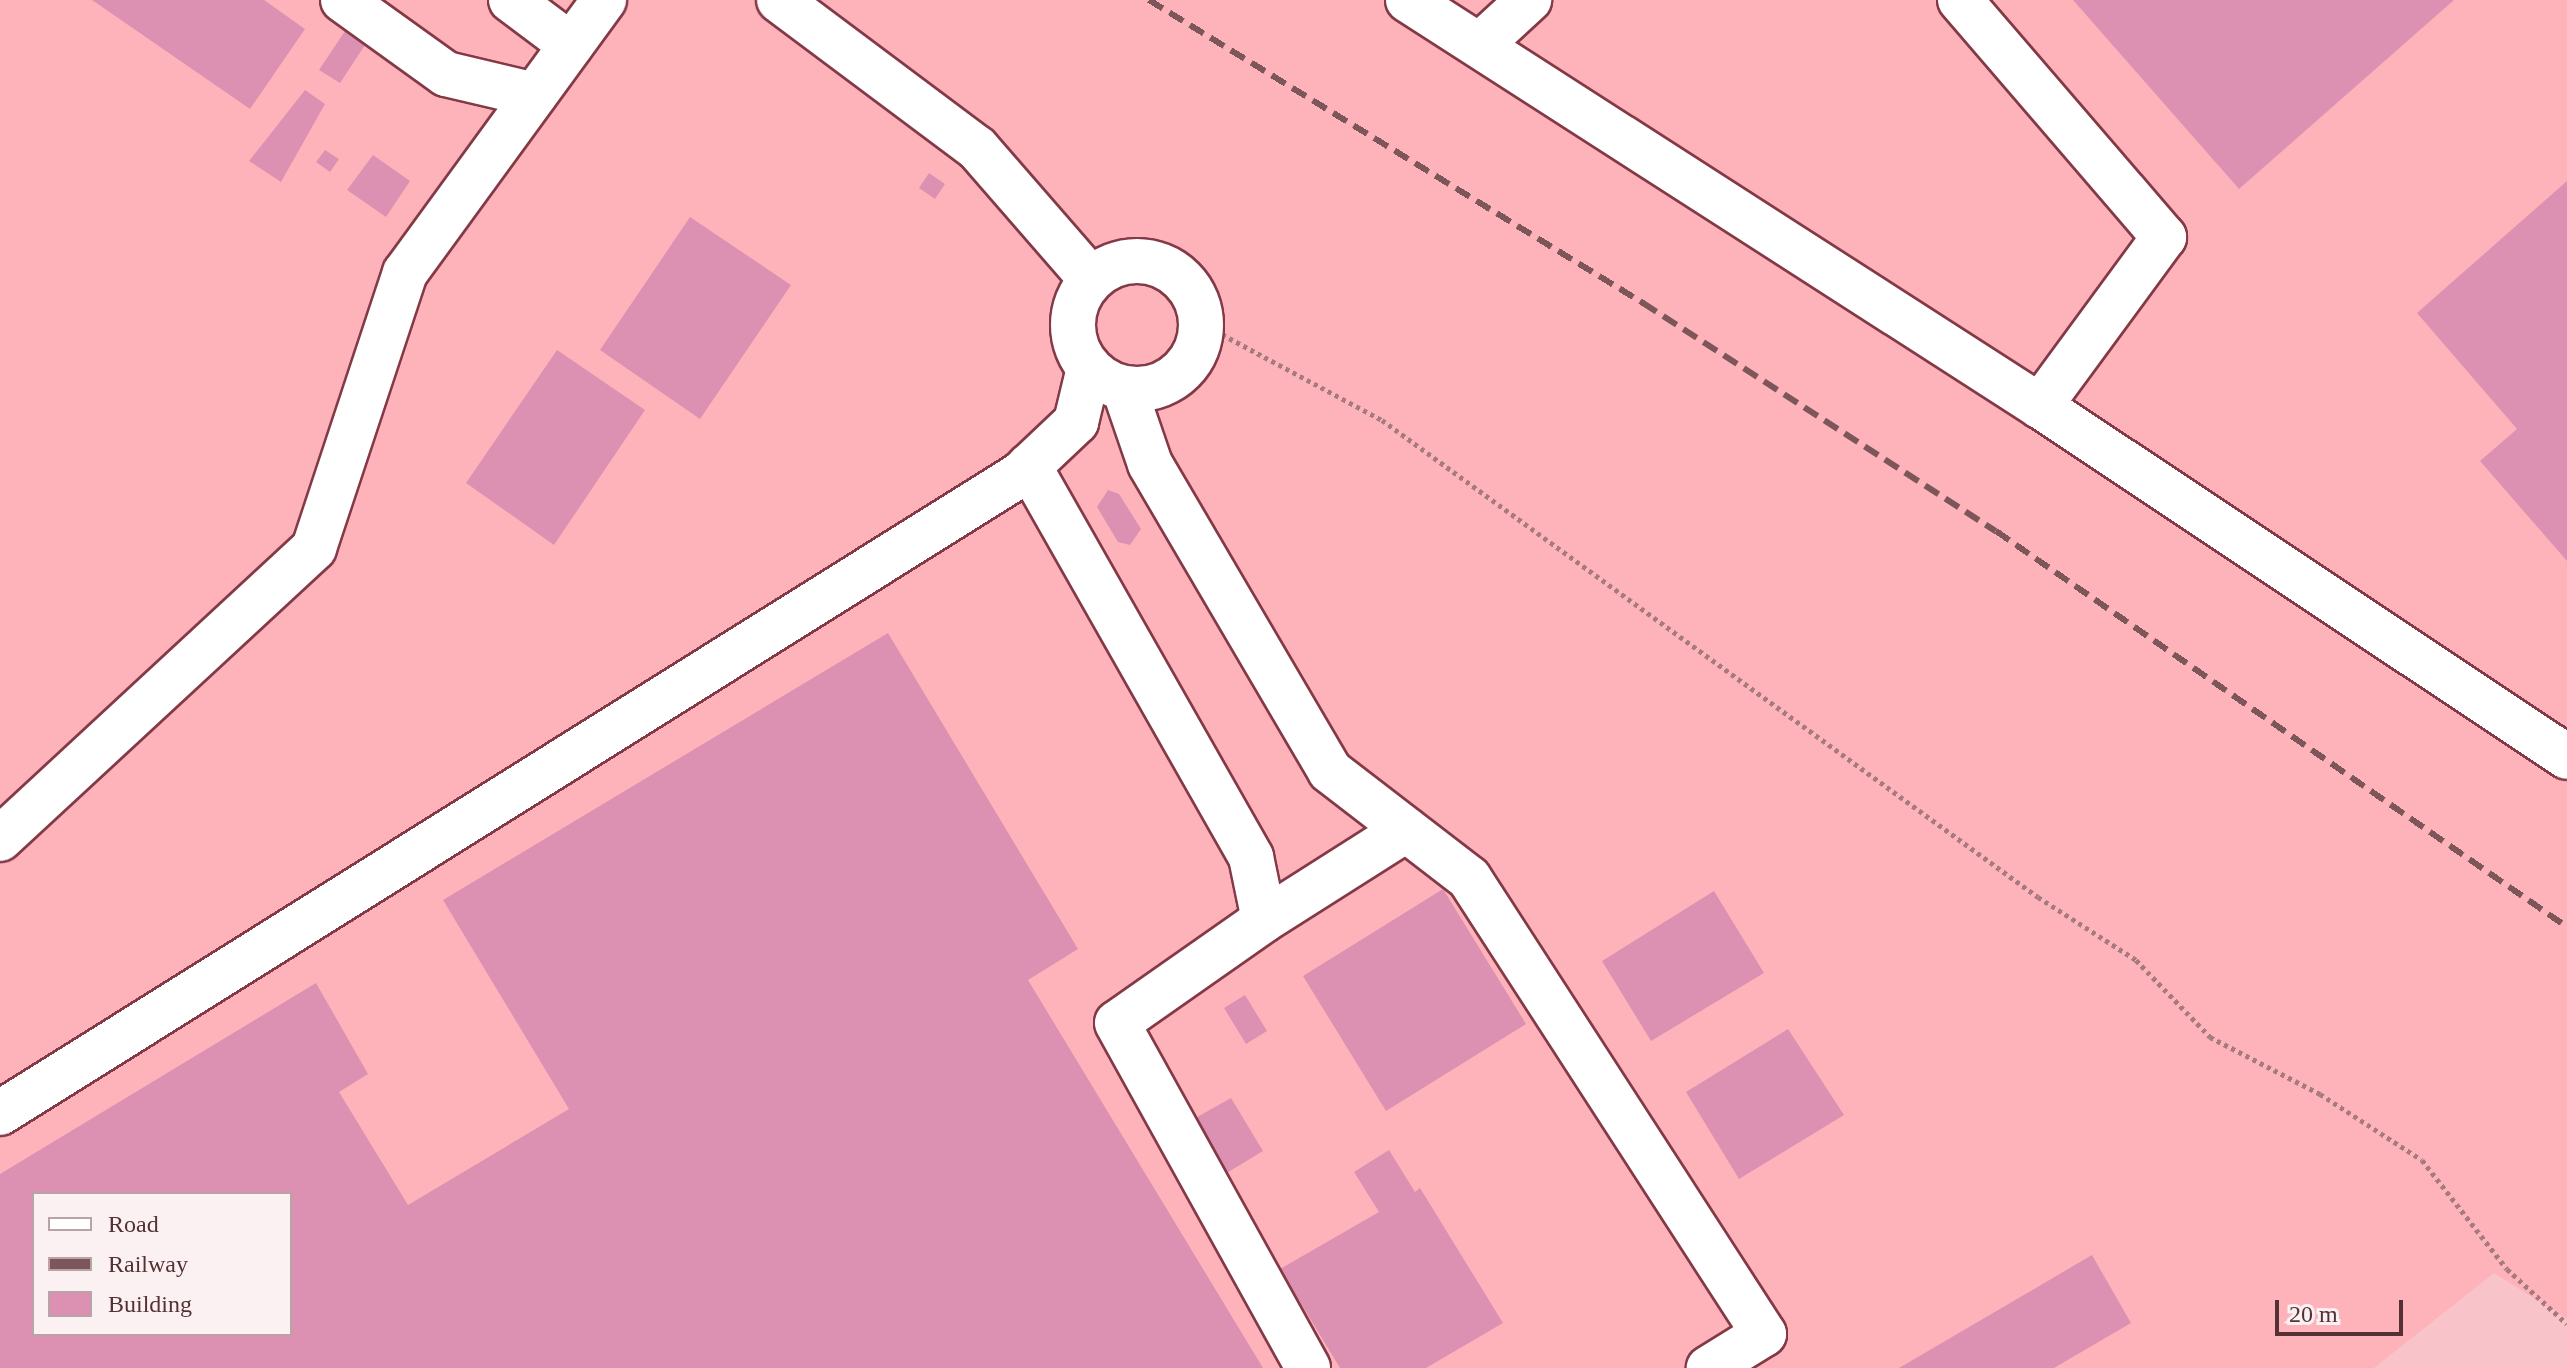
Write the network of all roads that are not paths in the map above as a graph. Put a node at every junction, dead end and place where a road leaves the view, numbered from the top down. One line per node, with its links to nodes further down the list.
1 (343, 0): 10 (street)
2 (511, 0): 8 (street)
3 (604, 0): 8 (street)
4 (779, 0): 11 (street)
5 (1408, 0): 9 (street)
6 (1529, 0): 9 (street)
7 (1960, 0): 13 (street)
8 (571, 45): 10 (street)
9 (1480, 45): 13 (street)
10 (535, 95): 17 (street)
11 (1091, 279): 12 (street); 12 (street)
12 (1106, 378): 14 (street); 16 (street)
13 (2040, 406): 15 (street)
14 (1029, 466): 18 (street); 19 (street)
15 (2567, 757)
16 (1406, 830): 18 (street); 21 (street)
17 (0, 839)
18 (1264, 920): 20 (street)
19 (0, 1113)
20 (1308, 1368)
21 (1709, 1368)

